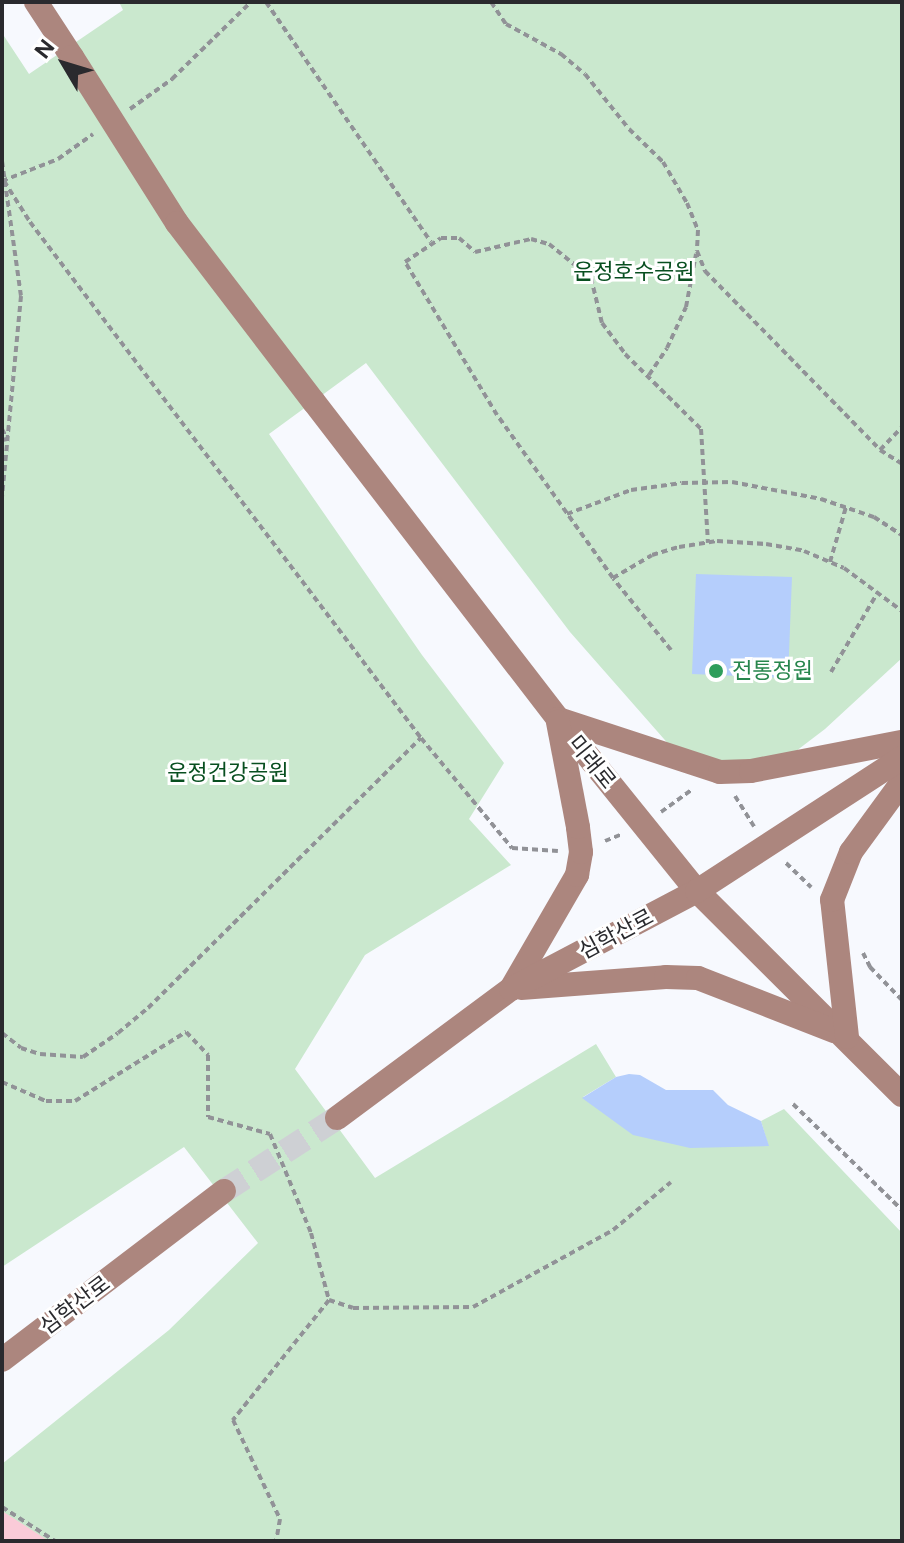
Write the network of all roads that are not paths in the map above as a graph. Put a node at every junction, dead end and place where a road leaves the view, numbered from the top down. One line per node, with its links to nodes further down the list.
1 (36, 2): 2 (street, 미래로, bridge)
2 (558, 719): 3 (street); 6 (street, 미래로); 7 (street)
3 (902, 742)
4 (902, 758): 6 (street, 심학산로)
5 (902, 782): 8 (street)
6 (697, 891): 7 (street, 심학산로); 8 (street, 미래로)
7 (511, 989): 8 (street); 10 (street, 심학산로)
8 (847, 1037): 9 (street, 미래로)
9 (902, 1095)
10 (337, 1118)
11 (224, 1191): 12 (street, 심학산로)
12 (2, 1360)

